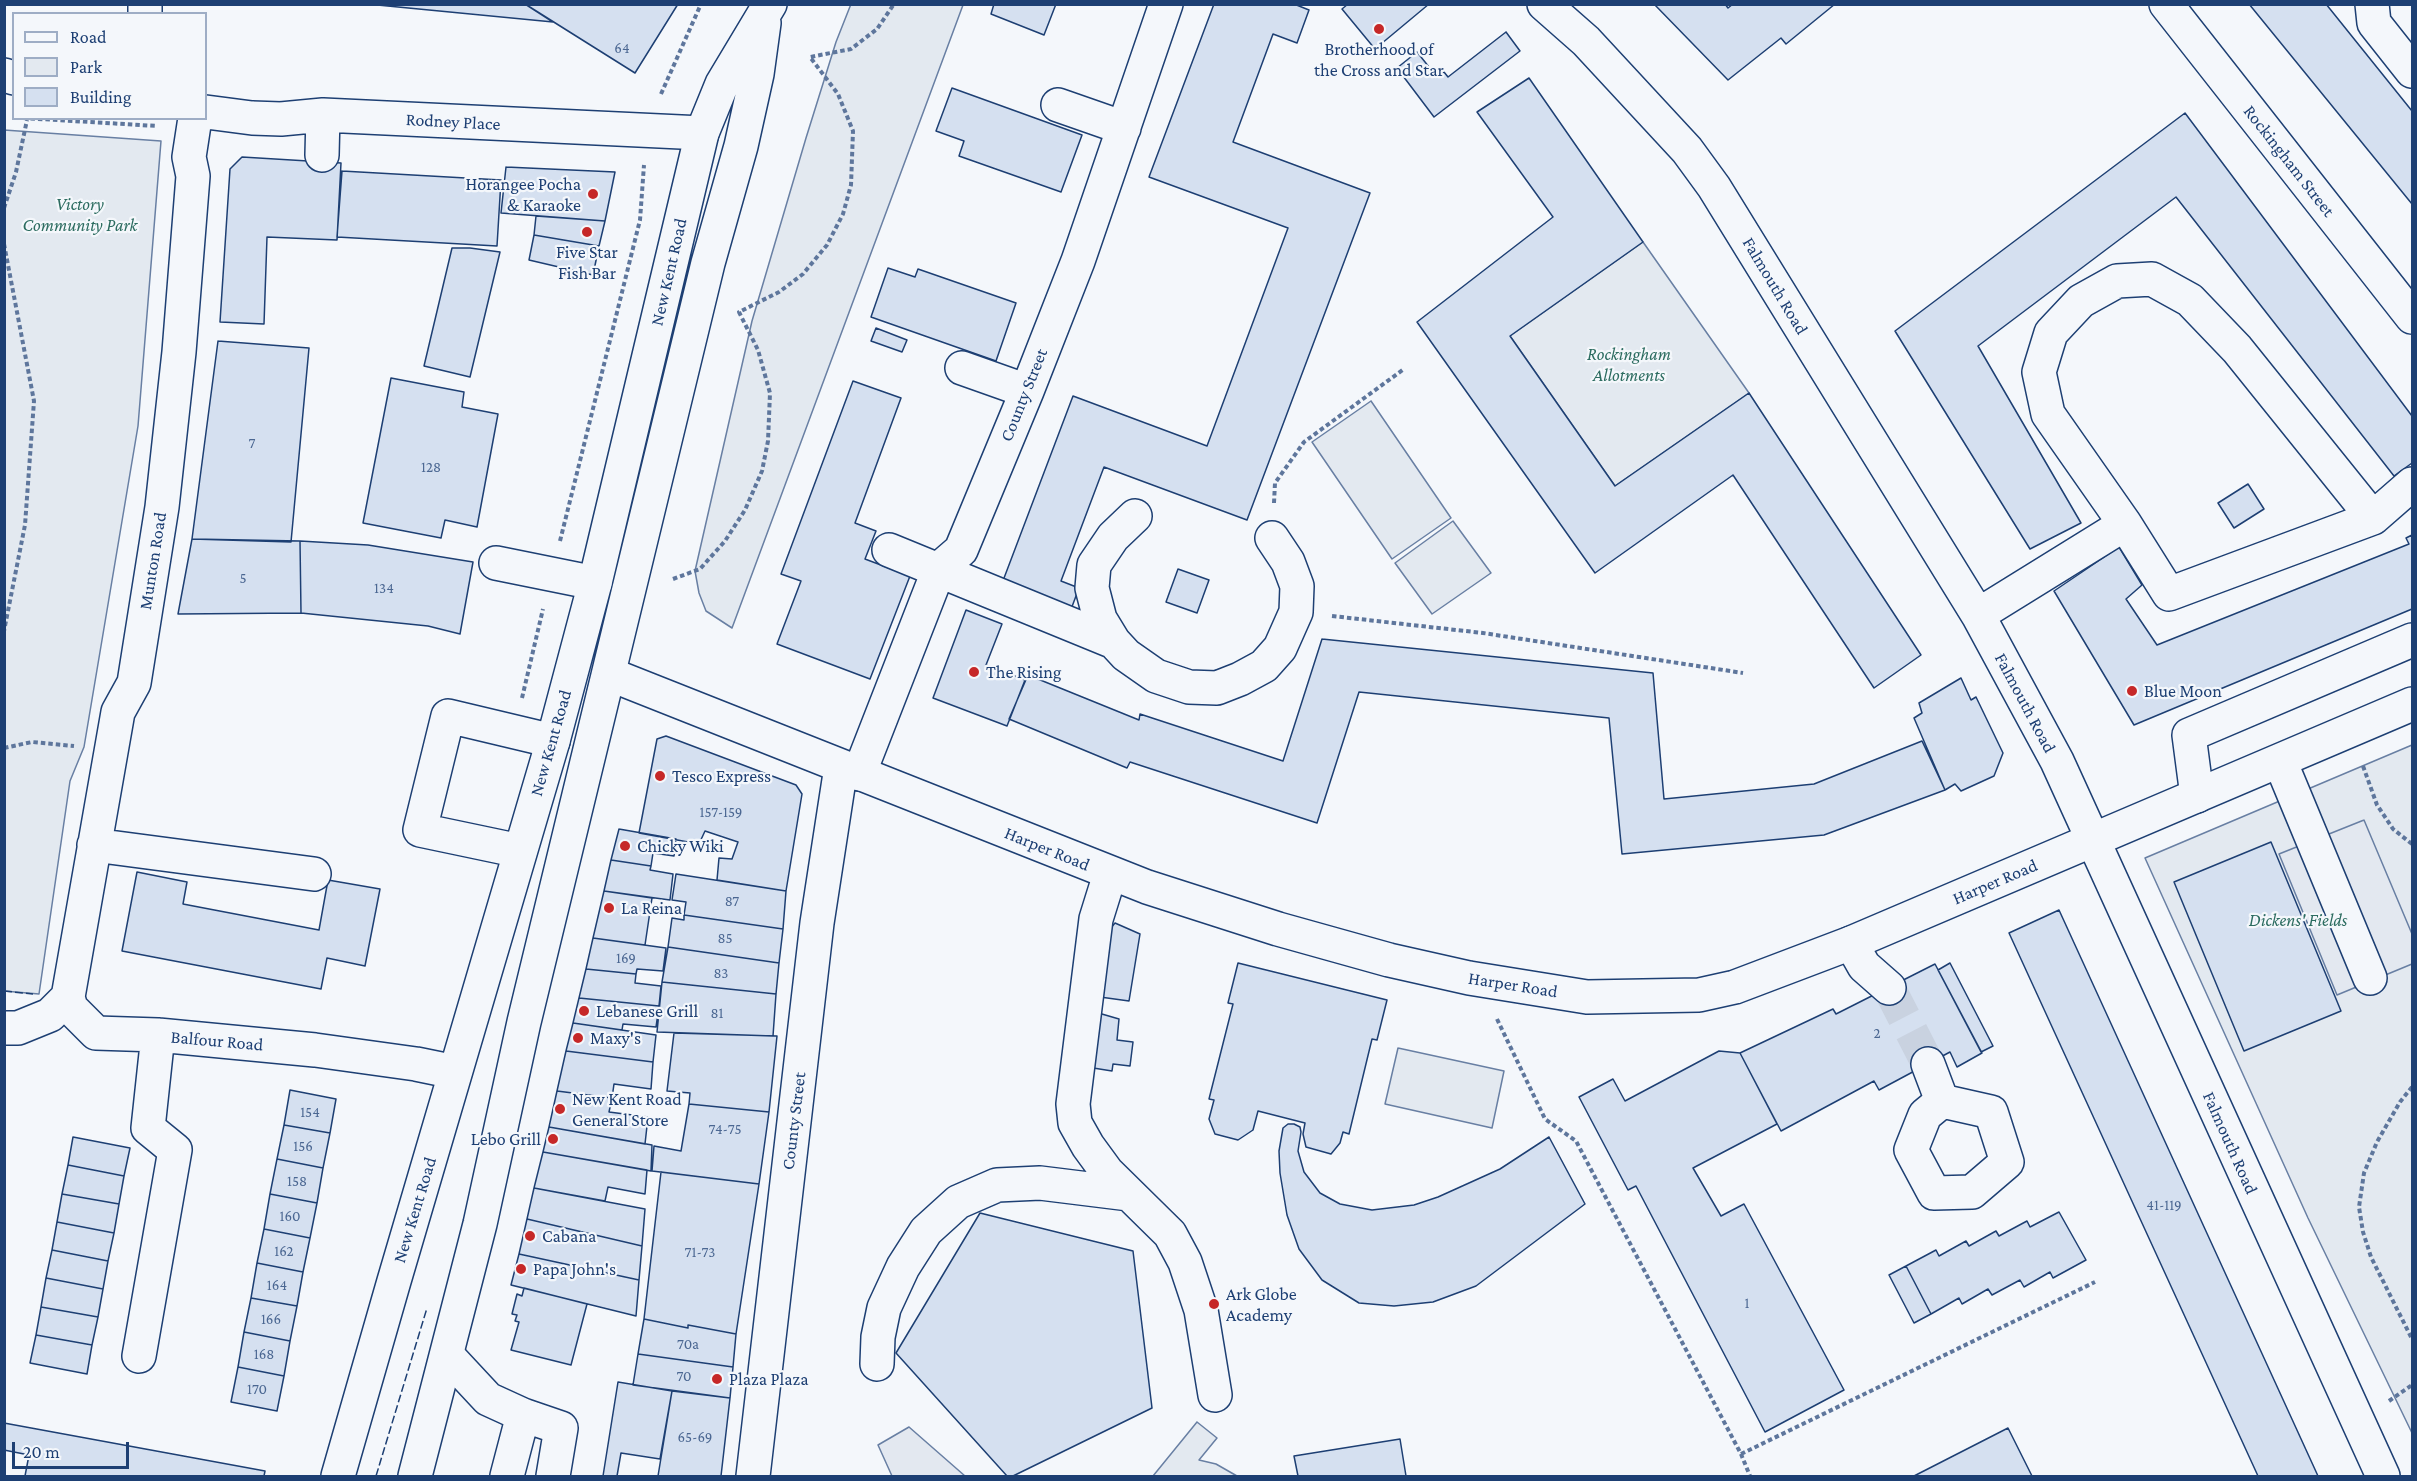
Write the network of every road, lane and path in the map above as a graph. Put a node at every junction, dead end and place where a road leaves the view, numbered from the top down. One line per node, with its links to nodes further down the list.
1 (701, 4): 9 (path)
2 (894, 4): 34 (path)
3 (1166, 4): 15 (main road, County Street)
4 (1544, 4): 37 (main road, Falmouth Road)
5 (2166, 4): 21 (main road, Rockingham Street)
6 (2372, 4): 8 (main road)
7 (767, 9): 16 (main road, New Kent Road); 43 (main road, New Kent Road)
8 (2412, 71)
9 (657, 104)
10 (1058, 105): 15 (main road)
11 (323, 115): 12 (main road, Rodney Place); 16 (main road, Rodney Place); 17 (main road)
12 (207, 119)
13 (25, 120): 19 (path)
14 (199, 120): 54 (main road, Munton Road)
15 (1124, 128): 24 (main road, County Street)
16 (702, 133): 35 (main road, New Kent Road)
17 (322, 154)
18 (644, 167): 33 (path)
19 (4, 208)
20 (4, 244): 38 (path)
21 (2407, 299)
22 (962, 368): 24 (main road)
23 (1404, 369): 29 (path)
24 (1027, 391): 32 (main road, County Street)
25 (2412, 484): 27 (main road)
26 (1135, 516): 40 (main road)
27 (2373, 518): 28 (main road); 28 (main road)
28 (2126, 524): 37 (main road)
29 (1272, 538): 36 (main road)
30 (889, 550): 32 (main road)
31 (496, 563): 33 (main road)
32 (939, 569): 40 (main road); 50 (main road, County Street)
33 (552, 574): 35 (main road); 41 (path)
34 (673, 579)
35 (596, 583): 46 (main road, New Kent Road)
36 (1296, 612): 40 (main road); 42 (path)
37 (1978, 615): 52 (main road, Falmouth Road)
38 (4, 632)
39 (2412, 640): 51 (main road)
40 (1114, 642)
41 (533, 648)
42 (1743, 673)
43 (609, 674): 50 (main road, Harper Road); 72 (main road, New Kent Road)
44 (2412, 704): 45 (main road, Harper Road)
45 (2351, 732): 49 (main road, Harper Road); 53 (path)
46 (553, 741): 55 (main road, New Kent Road); 55 (main road)
47 (84, 747): 48 (path)
48 (4, 748)
49 (2280, 761): 51 (main road, Harper Road); 59 (main road)
50 (850, 770): 57 (main road, Harper Road); 82 (main road, County Street)
51 (2197, 796): 52 (main road, Harper Road)
52 (2093, 840): 58 (main road, Harper Road); 84 (main road, Falmouth Road)
53 (2412, 844)
54 (94, 845): 56 (main road); 61 (main road, Munton Road)
55 (520, 851): 66 (main road, New Kent Road)
56 (314, 874)
57 (1110, 874): 58 (main road, Harper Road); 69 (main road)
58 (1851, 943): 60 (main road)
59 (2370, 978)
60 (1889, 988)
61 (68, 997): 63 (main road); 64 (main road, Balfour Road)
62 (1494, 1013): 77 (path)
63 (4, 1028)
64 (158, 1035): 66 (main road, Balfour Road); 73 (main road)
65 (1928, 1064): 68 (main road)
66 (456, 1072): 78 (main road, New Kent Road)
67 (2412, 1087): 71 (path)
68 (1942, 1101)
69 (1129, 1194): 74 (main road); 75 (main road)
70 (2095, 1282): 77 (path)
71 (2412, 1339)
72 (447, 1355): 76 (main road); 79 (main road, New Kent Road)
73 (139, 1356)
74 (877, 1364)
75 (1215, 1395)
76 (523, 1415): 80 (main road); 81 (main road)
77 (1742, 1454): 83 (path)
78 (338, 1476)
79 (415, 1476)
80 (507, 1476)
81 (553, 1476)
82 (753, 1476)
83 (1750, 1476)
84 (2383, 1476)

